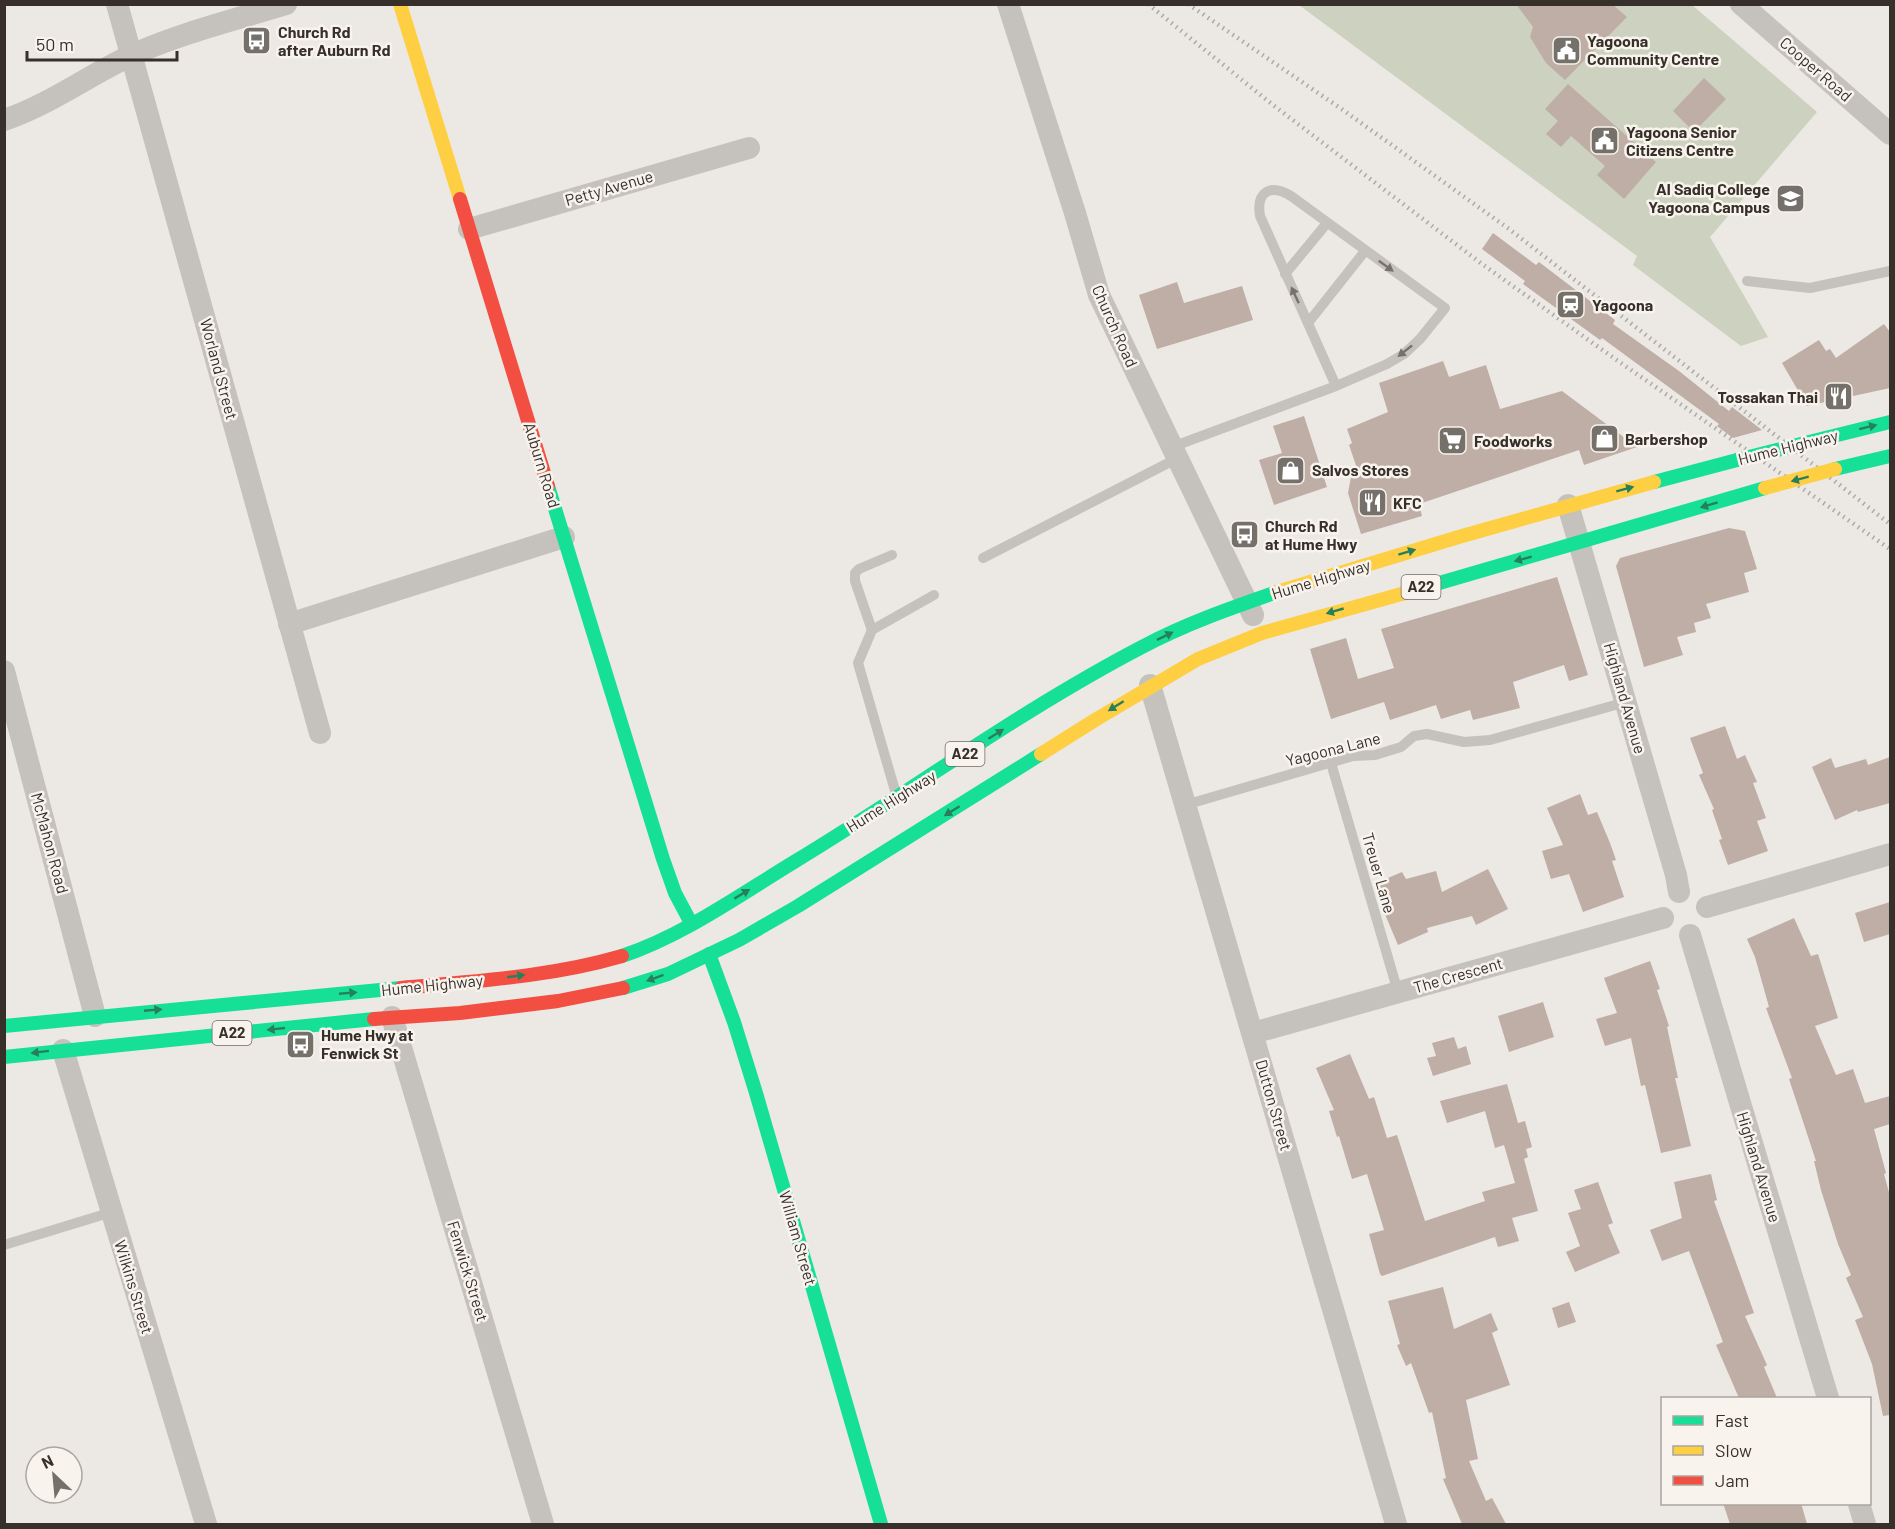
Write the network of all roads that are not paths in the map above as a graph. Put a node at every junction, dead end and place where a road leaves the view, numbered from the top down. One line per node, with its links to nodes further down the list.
1 (117, 4): 6 (street, Worland Street)
2 (286, 4): 6 (street)
3 (400, 4): 11 (main road, Auburn Road)
4 (1008, 4): 19 (street, Church Road)
5 (1741, 4): 8 (street, Cooper Road)
6 (132, 55): 7 (street); 28 (street, Worland Street)
7 (4, 120)
8 (1890, 134)
9 (749, 148): 11 (street, Petty Avenue)
10 (1327, 223): 12 (lane); 14 (lane); 14 (lane)
11 (469, 229): 22 (main road, Auburn Road)
12 (1365, 251): 16 (lane); 17 (lane, one-way to 17)
13 (1890, 271): 15 (lane)
14 (1285, 274): 16 (lane, one-way to 14)
15 (1747, 281)
16 (1308, 323): 17 (lane)
17 (1336, 386): 19 (lane)
18 (1890, 422): 21 (main road, Hume Highway / A22, one-way to 18, bridge)
19 (1175, 453): 25 (lane); 27 (street, Church Road)
20 (1890, 456): 23 (main road, Hume Highway / A22, one-way to 23, bridge)
21 (1568, 505): 23 (street, Highland Avenue); 27 (main road, Hume Highway / A22, one-way to 21)
22 (564, 537): 28 (street); 43 (main road, Auburn Road)
23 (1580, 543): 30 (main road, Hume Highway / A22, one-way to 30); 33 (street, Highland Avenue)
24 (892, 555): 29 (lane)
25 (983, 558)
26 (934, 595): 29 (lane)
27 (1247, 601): 30 (street, Church Road); 36 (main road, Hume Highway / A22, one-way to 27)
28 (290, 624): 34 (street, Worland Street)
29 (872, 630): 36 (lane)
30 (1262, 633): 32 (main road, Hume Highway / A22)
31 (4, 670): 45 (street, McMahon Road)
32 (1150, 685): 37 (street, Dutton Street); 43 (main road, Hume Highway / A22, one-way to 43)
33 (1626, 702): 35 (lane, Yagoona Lane); 39 (street, Highland Avenue)
34 (320, 733)
35 (1331, 763): 37 (lane, Yagoona Lane); 44 (lane, Treuer Lane)
36 (897, 797): 43 (main road, Hume Highway / A22, one-way to 36)
37 (1185, 805): 48 (street, Dutton Street)
38 (1890, 854): 40 (street)
39 (1679, 892): 40 (street); 41 (street)
40 (1707, 907): 42 (street)
41 (1663, 918): 42 (street); 44 (street, The Crescent)
42 (1690, 935): 53 (street, Highland Avenue)
43 (700, 938): 45 (main road, Hume Highway / A22, one-way to 43); 46 (main road, Hume Highway / A22, one-way to 46); 57 (main road, William Street)
44 (1398, 992): 48 (street, The Crescent)
45 (95, 1016): 47 (main road, Hume Highway / A22)
46 (392, 1017): 49 (main road, Hume Highway / A22, one-way to 49); 56 (street, Fenwick Street)
47 (4, 1026)
48 (1254, 1033): 58 (street, Dutton Street)
49 (63, 1050): 50 (main road, Hume Highway / A22, one-way to 50); 51 (street, Wilkins Street)
50 (4, 1057)
51 (112, 1212): 52 (lane); 55 (street, Wilkins Street)
52 (4, 1245)
53 (1828, 1397)
54 (1860, 1505): 59 (street)
55 (206, 1524)
56 (543, 1524)
57 (881, 1524)
58 (1396, 1524)
59 (1865, 1524)

